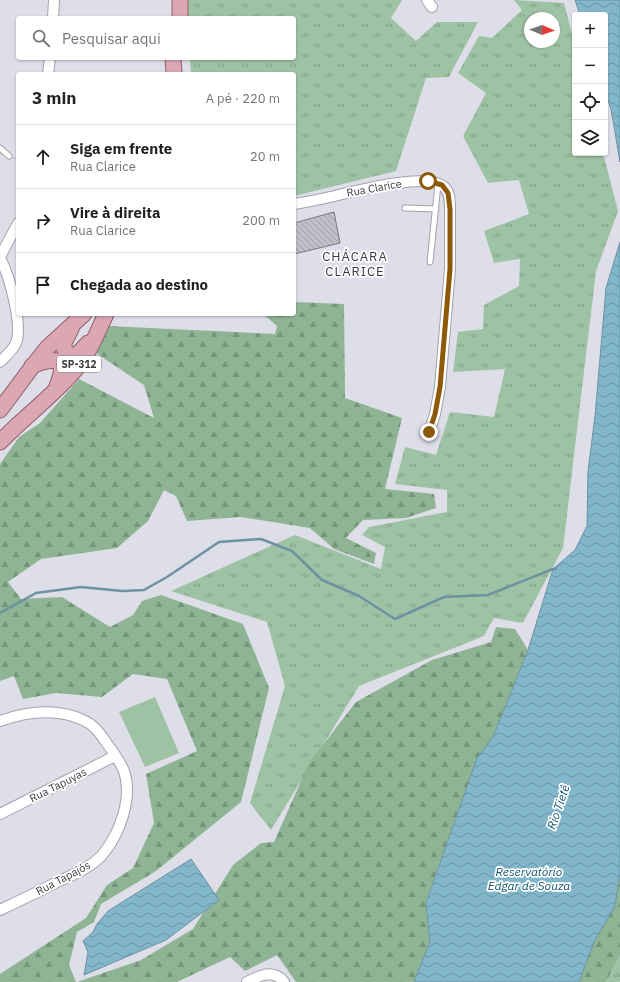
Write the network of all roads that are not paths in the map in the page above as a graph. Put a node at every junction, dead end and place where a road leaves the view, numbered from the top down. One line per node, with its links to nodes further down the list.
1 (54, 0): 4 (street)
2 (170, 0): 5 (main road)
3 (180, 0): 6 (main road)
4 (53, 16)
5 (170, 16)
6 (180, 16)
7 (50, 60): 10 (street)
8 (172, 60): 11 (main road)
9 (182, 60): 12 (main road)
10 (48, 72)
11 (174, 72)
12 (184, 72)
13 (0, 148): 14 (lane)
14 (9, 156)
15 (438, 183): 16 (street, Rua Clarice); 18 (lane); 31 (street)
16 (296, 204)
17 (405, 208): 18 (lane)
18 (436, 209): 21 (lane)
19 (16, 227): 20 (street)
20 (0, 257): 22 (street)
21 (430, 262)
22 (16, 312)
23 (17, 316): 27 (street)
24 (105, 316): 26 (main road, SP-312)
25 (79, 319): 26 (main road); 28 (main road, SP-312)
26 (95, 335): 29 (main road, SP-312)
27 (0, 362)
28 (32, 367): 29 (main road); 30 (main road, SP-312)
29 (56, 389): 32 (main road, SP-312)
30 (2, 403)
31 (429, 432)
32 (0, 442)
33 (0, 721): 34 (street, Rua Tapajós)
34 (115, 756): 35 (street, Rua Tapuyas); 36 (street, Rua Tapajós)
35 (0, 814)
36 (0, 910)
37 (248, 982): 38 (street)
38 (284, 982)

